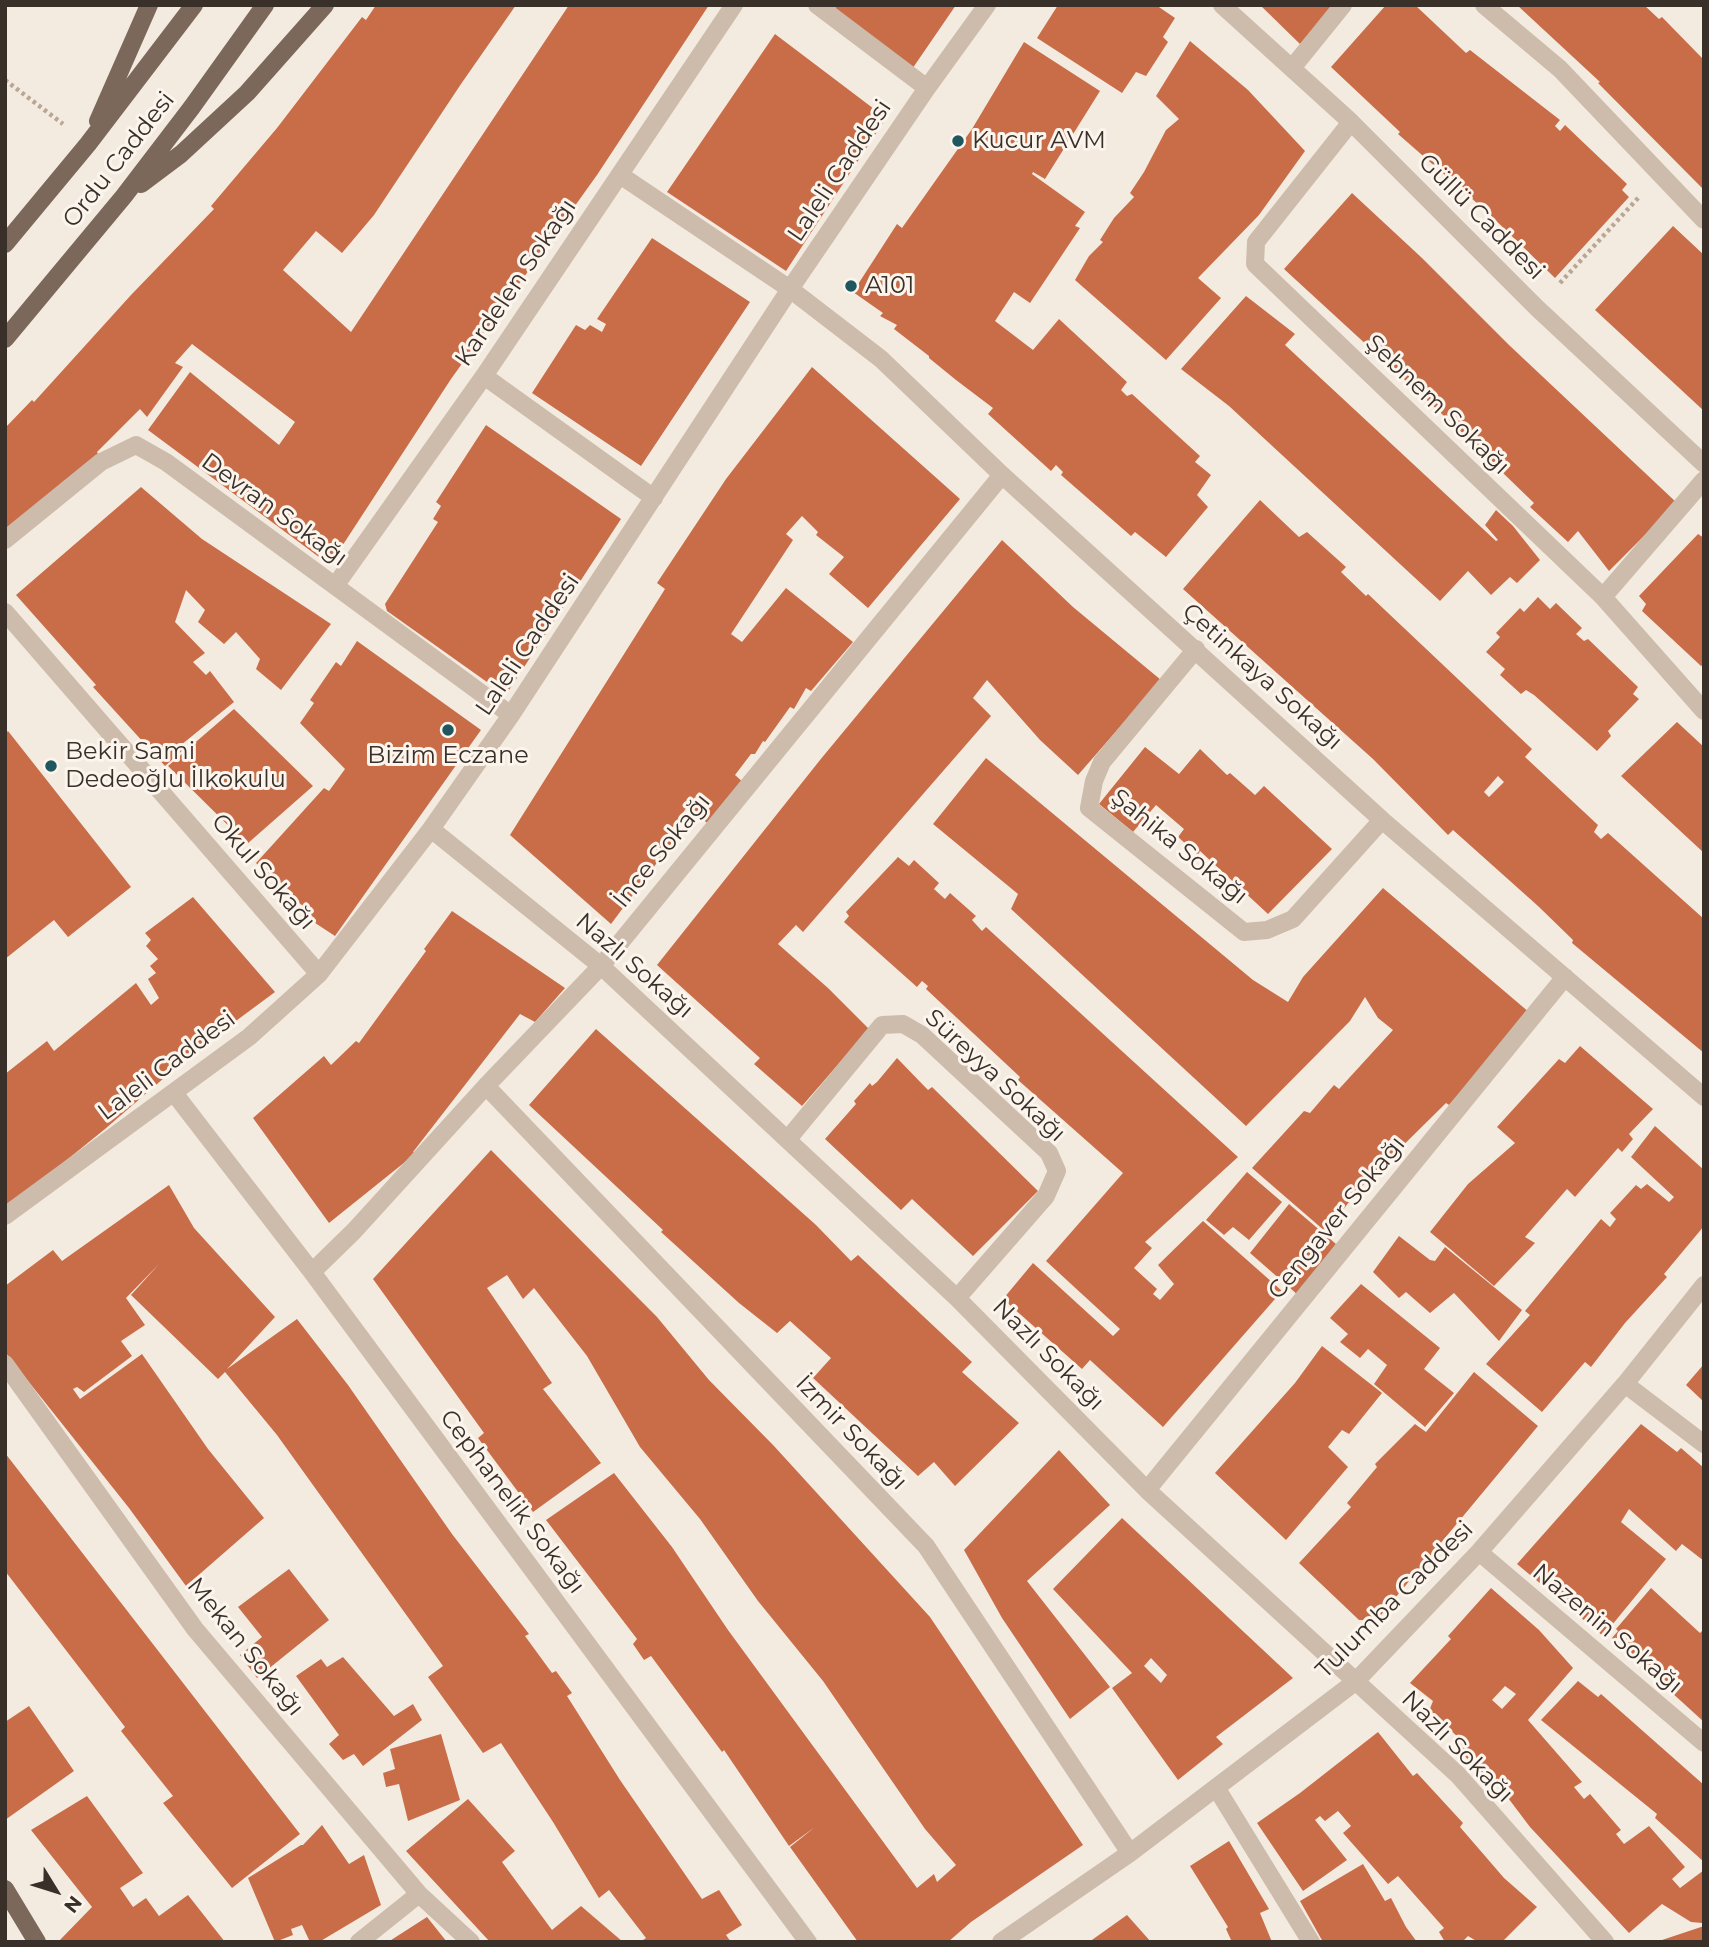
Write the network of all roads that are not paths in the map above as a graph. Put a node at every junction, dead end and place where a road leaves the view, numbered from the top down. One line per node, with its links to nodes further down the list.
1 (149, 5): 14 (main road)
2 (194, 5): 14 (main road, Ordu Caddesi)
3 (265, 5): 16 (main road, Ordu Caddesi)
4 (325, 5): 16 (main road)
5 (734, 5): 15 (street, Kardelen Sokağı)
6 (817, 5): 12 (street)
7 (987, 5): 12 (street, Laleli Caddesi)
8 (1222, 5): 11 (street, Güllü Caddesi)
9 (1343, 5): 11 (street)
10 (1484, 5): 17 (street)
11 (1292, 68): 13 (street, Güllü Caddesi)
12 (927, 88): 19 (street, Laleli Caddesi)
13 (1351, 122): 22 (street, Güllü Caddesi); 28 (street, Şebnem Sokağı)
14 (88, 144): 18 (main road, Ordu Caddesi)
15 (620, 175): 19 (street, Çetinkaya Sokağı); 21 (street, Kardelen Sokağı)
16 (124, 196): 20 (main road, Ordu Caddesi)
17 (1704, 220)
18 (5, 244)
19 (790, 289): 23 (street, Çetinkaya Sokağı); 25 (street, Laleli Caddesi)
20 (5, 338)
21 (484, 376): 25 (street); 27 (street, Kardelen Sokağı)
22 (1704, 464)
23 (1002, 475): 30 (street, Çetinkaya Sokağı); 35 (street, İnce Sokağı)
24 (1704, 480): 28 (street)
25 (654, 498): 32 (street, Laleli Caddesi)
26 (5, 540): 27 (street, Devran Sokağı)
27 (335, 586): 32 (street, Devran Sokağı)
28 (1603, 597): 31 (street, Şebnem Sokağı)
29 (5, 612): 36 (street, Okul Sokağı)
30 (1196, 649): 33 (street, Çetinkaya Sokağı); 33 (street, Şahika Sokağı)
31 (1704, 710)
32 (512, 715): 34 (street, Laleli Caddesi)
33 (1382, 820): 37 (street, Çetinkaya Sokağı)
34 (431, 829): 35 (street, Nazlı Sokağı); 36 (street, Laleli Caddesi)
35 (601, 966): 38 (street, İnce Sokağı); 41 (street, Nazlı Sokağı)
36 (319, 974): 39 (street, Laleli Caddesi)
37 (1564, 977): 40 (street, Çetinkaya Sokağı); 49 (street, Cengaver Sokağı)
38 (486, 1086): 43 (street, İnce Sokağı); 54 (street, İzmir Sokağı)
39 (174, 1093): 42 (street, Laleli Caddesi); 43 (street, Cephanelik Sokağı)
40 (1704, 1097)
41 (788, 1139): 45 (street, Nazlı Sokağı); 45 (street, Süreyya Sokağı)
42 (5, 1216)
43 (312, 1272): 61 (street, Cephanelik Sokağı)
44 (1704, 1285): 47 (street, Tulumba Caddesi)
45 (957, 1298): 49 (street, Nazlı Sokağı)
46 (5, 1364): 56 (street, Mekan Sokağı)
47 (1625, 1384): 48 (street); 50 (street, Tulumba Caddesi)
48 (1704, 1444)
49 (1147, 1490): 51 (street, Nazlı Sokağı)
50 (1479, 1552): 51 (street, Tulumba Caddesi); 52 (street, Nazenin Sokağı)
51 (1355, 1682): 53 (street, Tulumba Caddesi); 63 (street, Nazlı Sokağı)
52 (1704, 1743)
53 (1217, 1789): 54 (street, Tulumba Caddesi); 62 (street)
54 (1130, 1853): 57 (street, Tulumba Caddesi)
55 (5, 1889): 58 (main road)
56 (419, 1894): 59 (street); 60 (street, Mekan Sokağı)
57 (1009, 1939)
58 (37, 1942)
59 (359, 1942)
60 (471, 1942)
61 (808, 1942)
62 (1311, 1942)
63 (1605, 1942)

